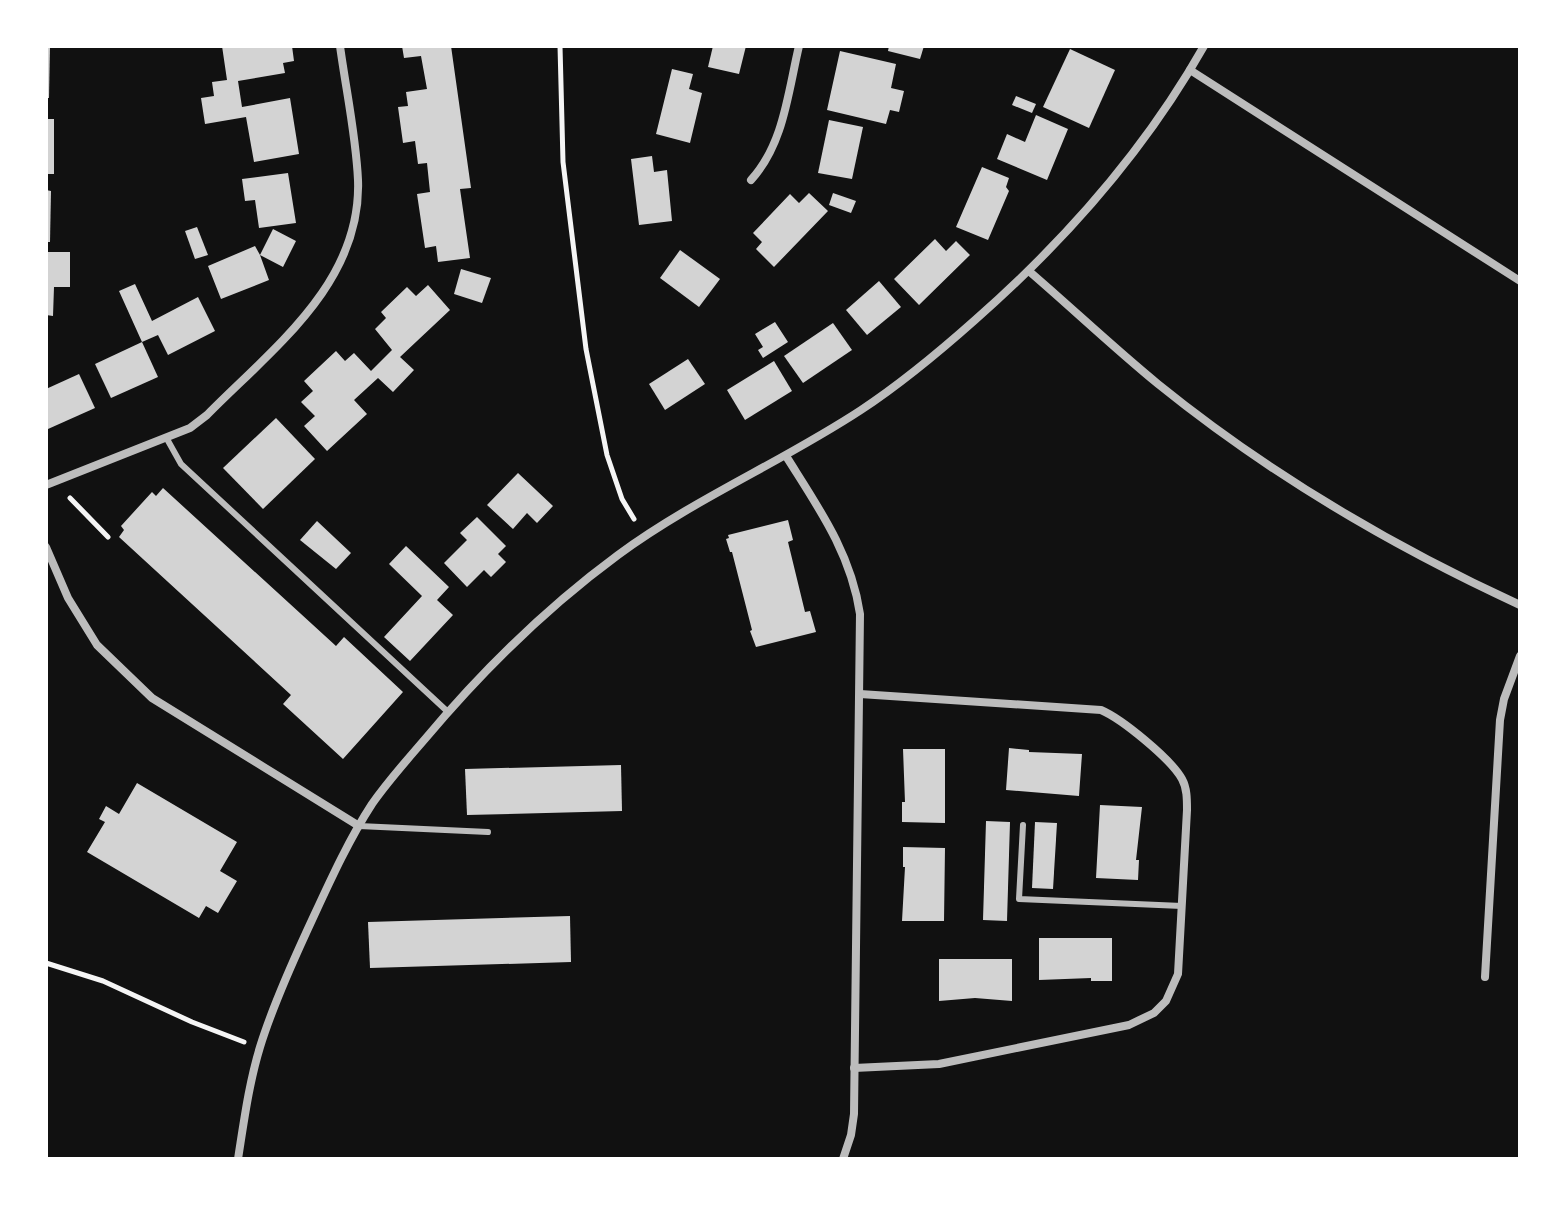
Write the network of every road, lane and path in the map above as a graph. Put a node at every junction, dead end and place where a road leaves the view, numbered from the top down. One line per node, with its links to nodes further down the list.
1 (340, 46): 9 (street)
2 (560, 46): 13 (path)
3 (799, 46): 6 (street)
4 (1204, 46): 5 (street)
5 (1190, 70): 7 (street); 8 (street)
6 (751, 180)
7 (1030, 272): 10 (street); 16 (street)
8 (1520, 281)
9 (167, 439): 11 (street); 19 (lane)
10 (786, 456): 18 (street); 19 (street)
11 (46, 485)
12 (70, 498): 14 (path)
13 (634, 519)
14 (108, 537)
15 (46, 547): 21 (street)
16 (1520, 605)
17 (1520, 656): 25 (street)
18 (860, 694): 23 (street); 27 (street)
19 (448, 712): 21 (street)
20 (1023, 825): 23 (lane)
21 (359, 826): 22 (lane); 26 (street)
22 (488, 832)
23 (1182, 906): 27 (street)
24 (46, 963): 26 (path)
25 (1485, 977)
26 (260, 1048): 28 (street)
27 (854, 1068): 29 (street)
28 (238, 1159)
29 (843, 1159)

